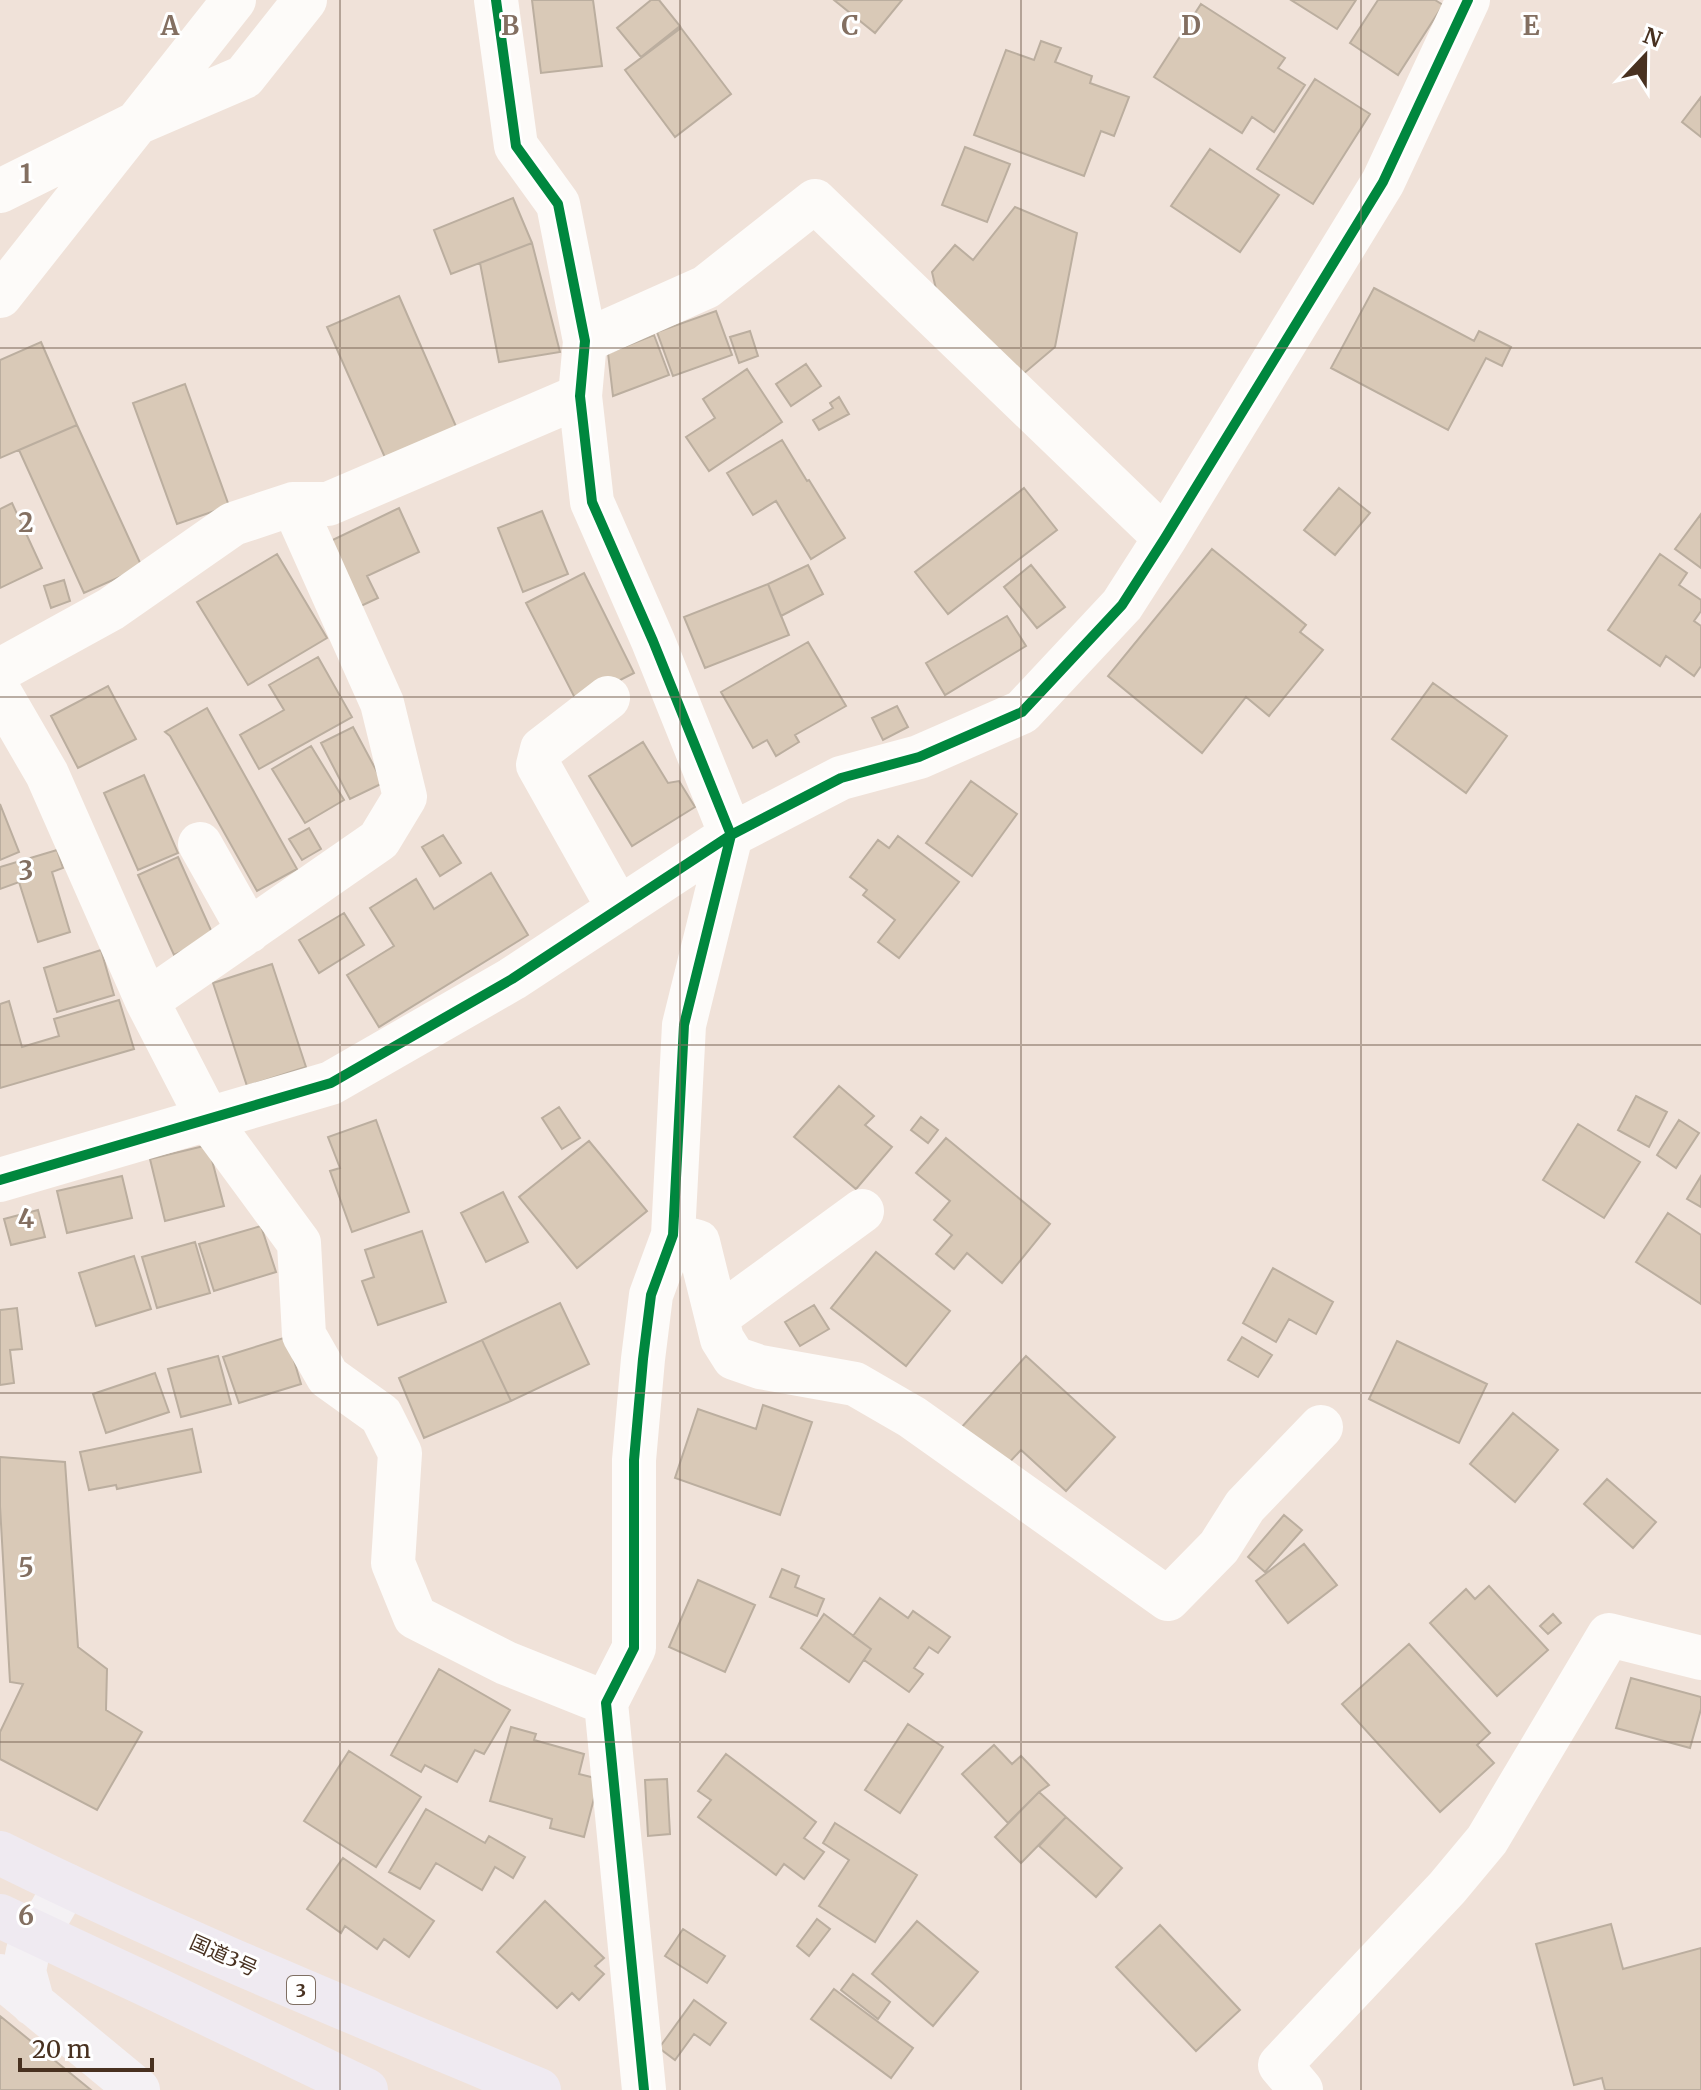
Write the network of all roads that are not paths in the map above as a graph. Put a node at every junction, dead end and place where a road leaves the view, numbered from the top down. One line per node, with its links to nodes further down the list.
1 (234, 0): 5 (street)
2 (305, 0): 5 (street)
3 (496, 0): 8 (street)
4 (1468, 0): 11 (street)
5 (137, 123): 6 (street); 7 (street)
6 (0, 191)
7 (0, 296)
8 (585, 341): 9 (street); 11 (street)
9 (580, 396): 10 (street); 15 (street)
10 (293, 504): 12 (street); 18 (street)
11 (1165, 538): 15 (street)
12 (0, 670)
13 (0, 693): 19 (street)
14 (608, 698): 17 (street)
15 (731, 835): 17 (street); 23 (street)
16 (200, 844): 18 (street)
17 (619, 909): 20 (street)
18 (249, 931): 19 (street)
19 (147, 1001): 20 (street)
20 (208, 1119): 21 (street); 27 (street)
21 (0, 1180)
22 (862, 1211): 24 (street)
23 (673, 1235): 24 (street); 27 (street)
24 (717, 1317): 25 (street)
25 (1321, 1427)
26 (1701, 1658): 37 (street)
27 (606, 1703): 36 (street)
28 (0, 1853): 29 (highway, 国道3号 / 3)
29 (66, 1885): 30 (main road); 35 (highway, 国道3号 / 3)
30 (19, 1925): 32 (main road); 34 (highway)
31 (0, 1976): 32 (main road)
32 (33, 2004): 33 (main road)
33 (138, 2090)
34 (366, 2090)
35 (539, 2090)
36 (644, 2090)
37 (1301, 2090)

